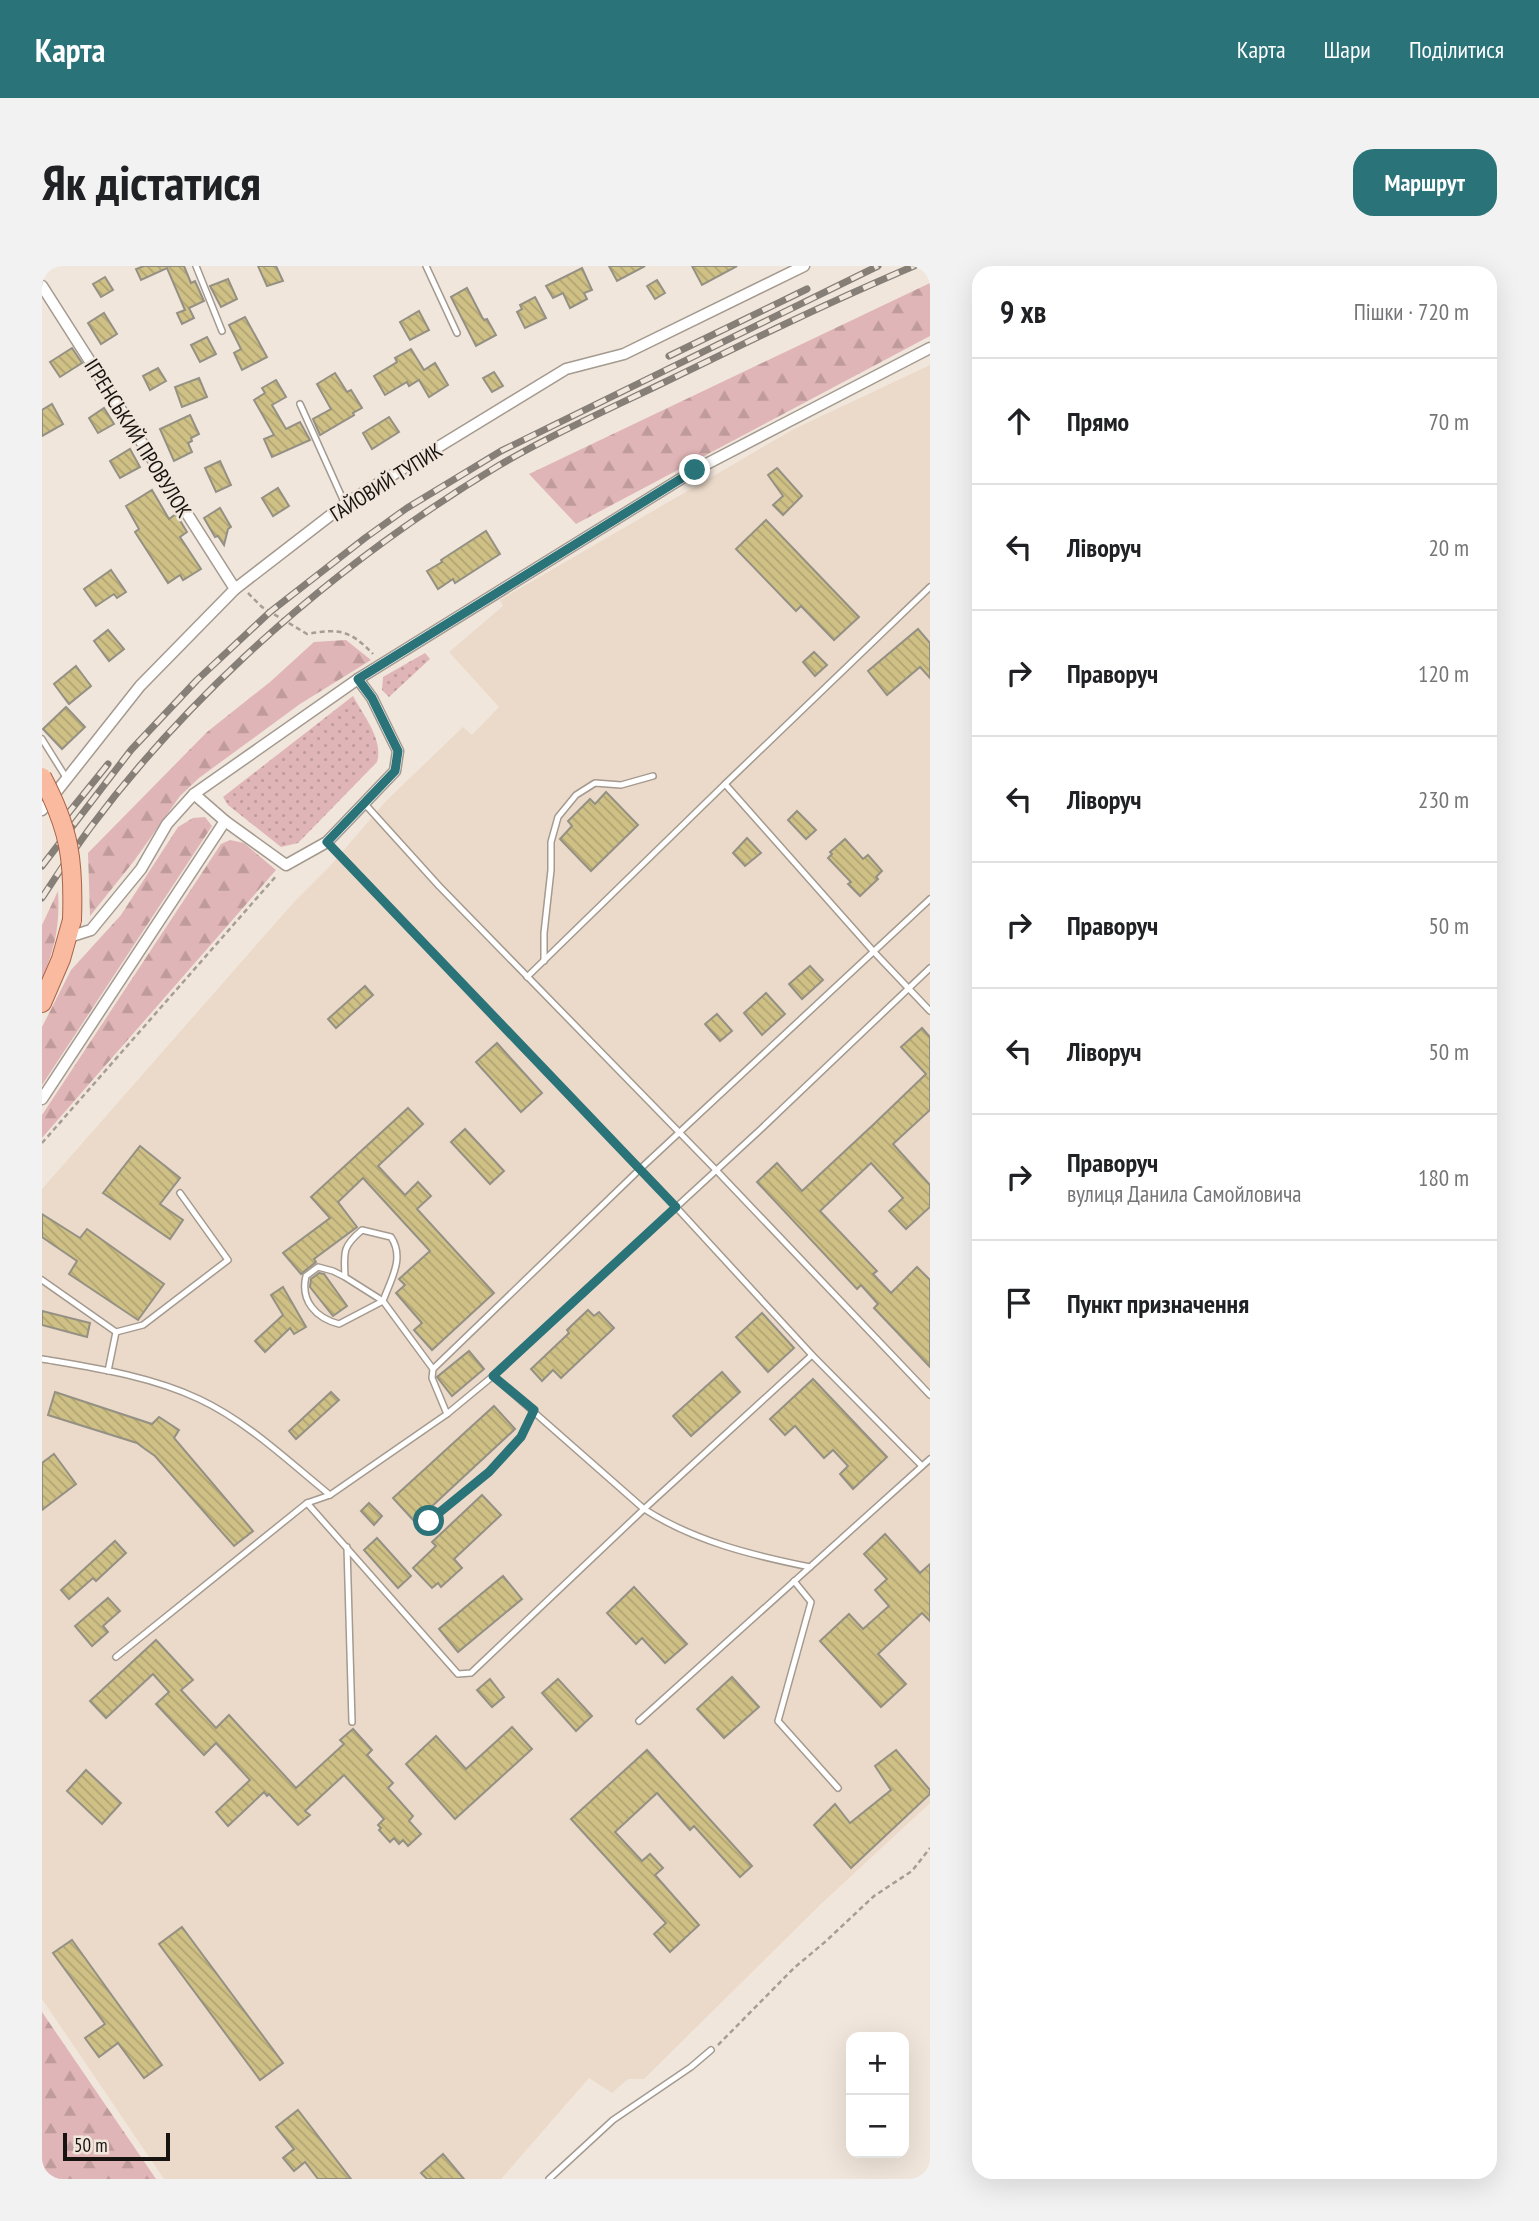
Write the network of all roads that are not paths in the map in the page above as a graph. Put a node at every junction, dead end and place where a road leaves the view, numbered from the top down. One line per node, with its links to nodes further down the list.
1 (196, 266): 5 (lane)
2 (426, 266): 6 (lane)
3 (804, 266): 9 (street, ГАЙОВИЙ ТУПИК)
4 (42, 286): 11 (street, ІГРЕНСЬКИЙ ПРОВУЛОК)
5 (222, 331)
6 (457, 333)
7 (930, 348): 12 (street)
8 (300, 404): 9 (lane)
9 (345, 505): 11 (street, ГАЙОВИЙ ТУПИК)
10 (930, 587): 17 (lane)
11 (235, 589): 16 (street, ГАЙОВИЙ ТУПИК)
12 (358, 679): 18 (street); 19 (street)
13 (42, 740): 16 (lane)
14 (653, 776): 26 (lane)
15 (42, 777): 24 (main road, bridge)
16 (67, 779): 20 (street, ГАЙОВИЙ ТУПИК)
17 (724, 784): 25 (lane); 26 (lane)
18 (194, 794): 21 (street); 24 (street)
19 (363, 803): 22 (street); 28 (lane)
20 (44, 807)
21 (225, 821): 22 (street); 32 (street)
22 (327, 842): 34 (lane)
23 (930, 900): 25 (lane)
24 (70, 928): 30 (main road)
25 (874, 952): 29 (lane); 33 (lane)
26 (544, 961): 28 (lane)
27 (930, 968): 29 (lane)
28 (527, 977): 33 (lane)
29 (909, 988): 31 (lane); 35 (lane)
30 (42, 1003)
31 (930, 1011)
32 (42, 1099)
33 (679, 1133): 34 (lane); 35 (lane)
34 (640, 1169): 37 (lane); 44 (lane)
35 (715, 1169): 37 (lane); 47 (lane)
36 (180, 1193): 41 (lane)
37 (676, 1207): 42 (lane); 46 (lane)
38 (345, 1277): 40 (lane); 40 (lane); 40 (lane)
39 (42, 1280): 41 (lane)
40 (383, 1301): 44 (lane)
41 (116, 1332): 45 (lane)
42 (813, 1355): 51 (lane); 54 (lane)
43 (42, 1359): 45 (lane)
44 (433, 1369): 49 (lane)
45 (108, 1371): 52 (lane)
46 (493, 1376): 48 (lane); 49 (lane)
47 (930, 1395)
48 (534, 1410): 54 (lane); 55 (lane)
49 (447, 1414): 52 (lane)
50 (930, 1459): 51 (lane)
51 (922, 1466): 57 (lane)
52 (330, 1495): 53 (lane)
53 (307, 1503): 56 (lane); 59 (lane)
54 (644, 1508): 56 (lane); 57 (lane)
55 (429, 1521)
56 (347, 1547): 61 (lane)
57 (810, 1567): 58 (lane)
58 (794, 1581): 60 (lane); 62 (lane)
59 (116, 1657)
60 (639, 1721)
61 (352, 1722)
62 (838, 1788)
63 (711, 2050): 64 (lane)
64 (548, 2179)

